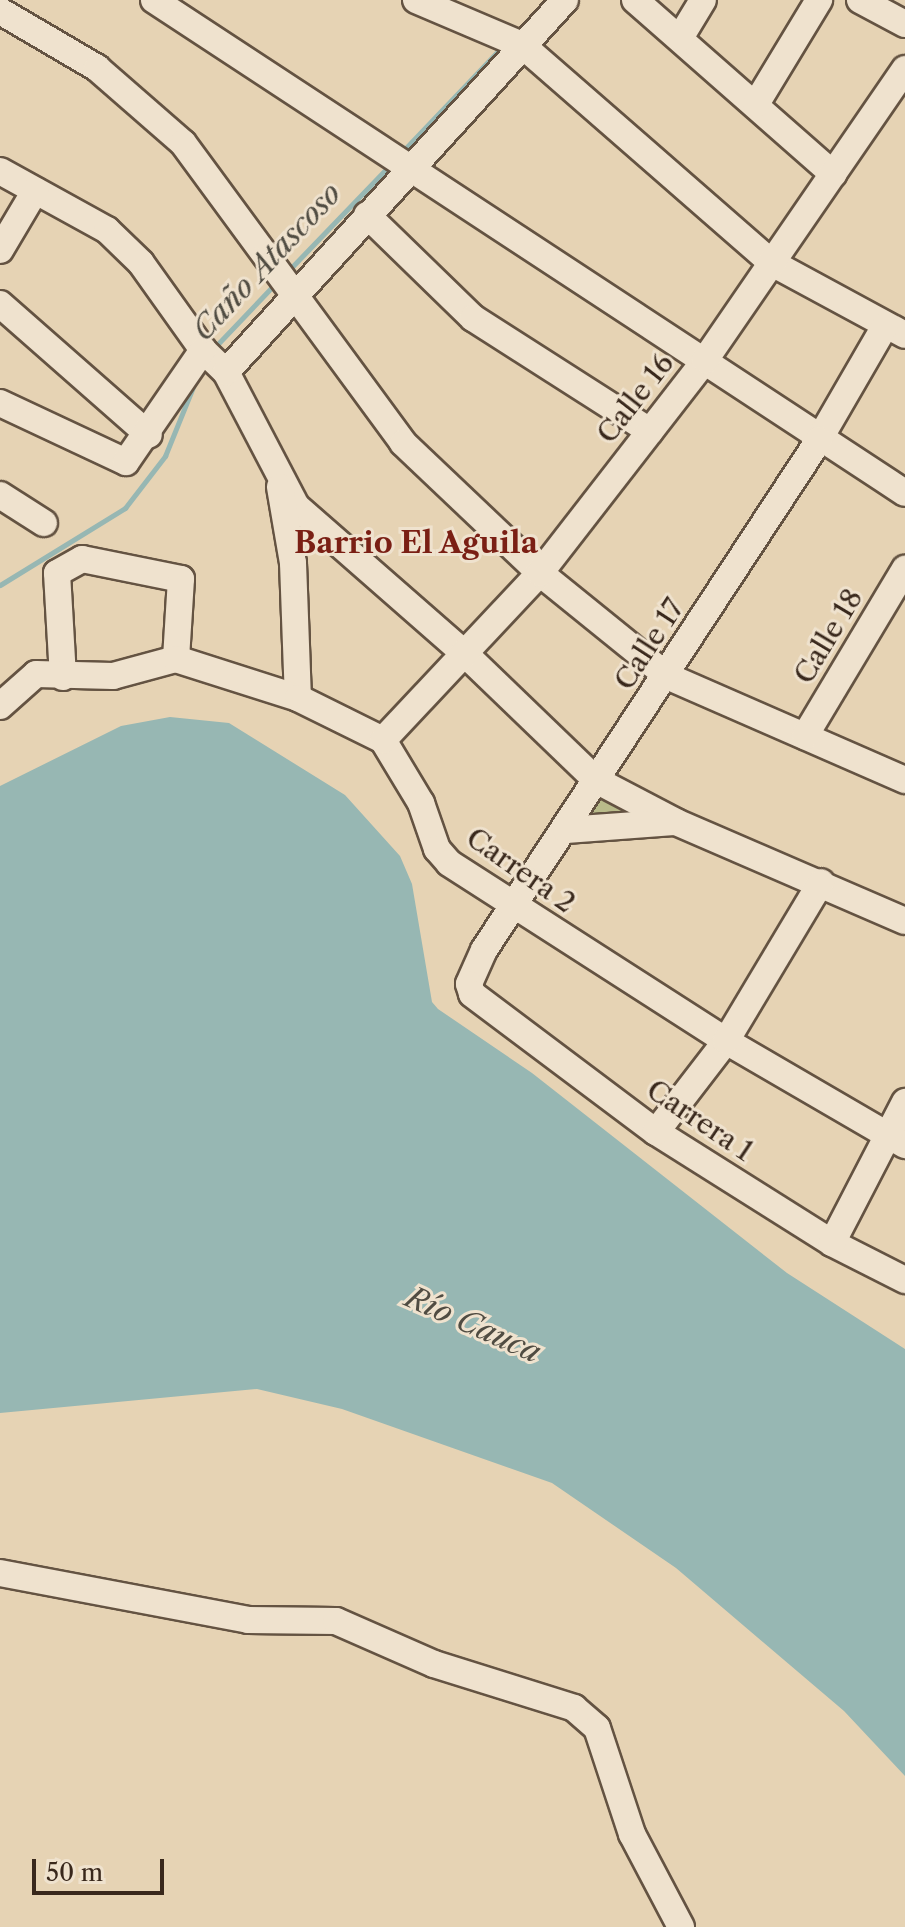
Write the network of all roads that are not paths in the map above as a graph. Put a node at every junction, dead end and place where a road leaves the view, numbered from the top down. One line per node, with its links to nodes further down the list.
1 (154, 0): 14 (street)
2 (416, 0): 11 (street)
3 (565, 0): 11 (street)
4 (635, 0): 10 (street)
5 (703, 0): 10 (street)
6 (819, 0): 13 (street)
7 (860, 0): 9 (street)
8 (0, 11): 21 (street)
9 (905, 24)
10 (680, 38): 13 (street)
11 (513, 41): 14 (street); 20 (street)
12 (905, 69): 16 (street, Calle 16)
13 (756, 104): 16 (street)
14 (399, 162): 18 (street); 25 (street)
15 (0, 171): 17 (street)
16 (833, 174): 20 (street, Calle 16)
17 (35, 191): 19 (street); 24 (street)
18 (367, 215): 21 (street); 27 (street)
19 (0, 250)
20 (772, 263): 23 (street); 25 (street, Calle 16)
21 (283, 283): 24 (street); 35 (street)
22 (0, 304): 28 (street)
23 (895, 330): 29 (street, Calle 17)
24 (214, 360): 28 (street); 30 (street)
25 (705, 360): 27 (street, Calle 16); 29 (street)
26 (0, 403): 28 (street)
27 (650, 431): 35 (street, Calle 16)
28 (149, 435)
29 (819, 440): 31 (street); 38 (street, Calle 17)
30 (277, 469): 36 (street); 40 (street)
31 (905, 493)
32 (0, 495): 33 (street)
33 (44, 523)
34 (905, 569): 42 (street, Calle 18)
35 (540, 573): 36 (street, Calle 16); 38 (street)
36 (464, 653): 43 (street, Calle 16); 44 (street)
37 (176, 659): 39 (street); 39 (street); 40 (street)
38 (667, 676): 42 (street); 44 (street, Calle 17)
39 (63, 677): 41 (street)
40 (298, 698): 43 (street)
41 (0, 706)
42 (805, 736): 45 (street)
43 (383, 740): 49 (street, Carrera 2)
44 (596, 780): 46 (street); 47 (street, Calle 17)
45 (905, 780)
46 (676, 822): 47 (street); 48 (street)
47 (566, 830): 49 (street, Calle 17)
48 (821, 882): 50 (street); 52 (street)
49 (513, 907): 51 (street, Calle 17); 52 (street, Carrera 2)
50 (905, 921)
51 (472, 994): 54 (street, Carrera 1)
52 (726, 1041): 54 (street); 55 (street, Carrera 2)
53 (905, 1102): 55 (street)
54 (656, 1132): 56 (street, Carrera 1)
55 (897, 1141): 56 (street)
56 (832, 1243): 57 (street, Carrera 1)
57 (905, 1280)
58 (0, 1573): 59 (street)
59 (681, 1927)

